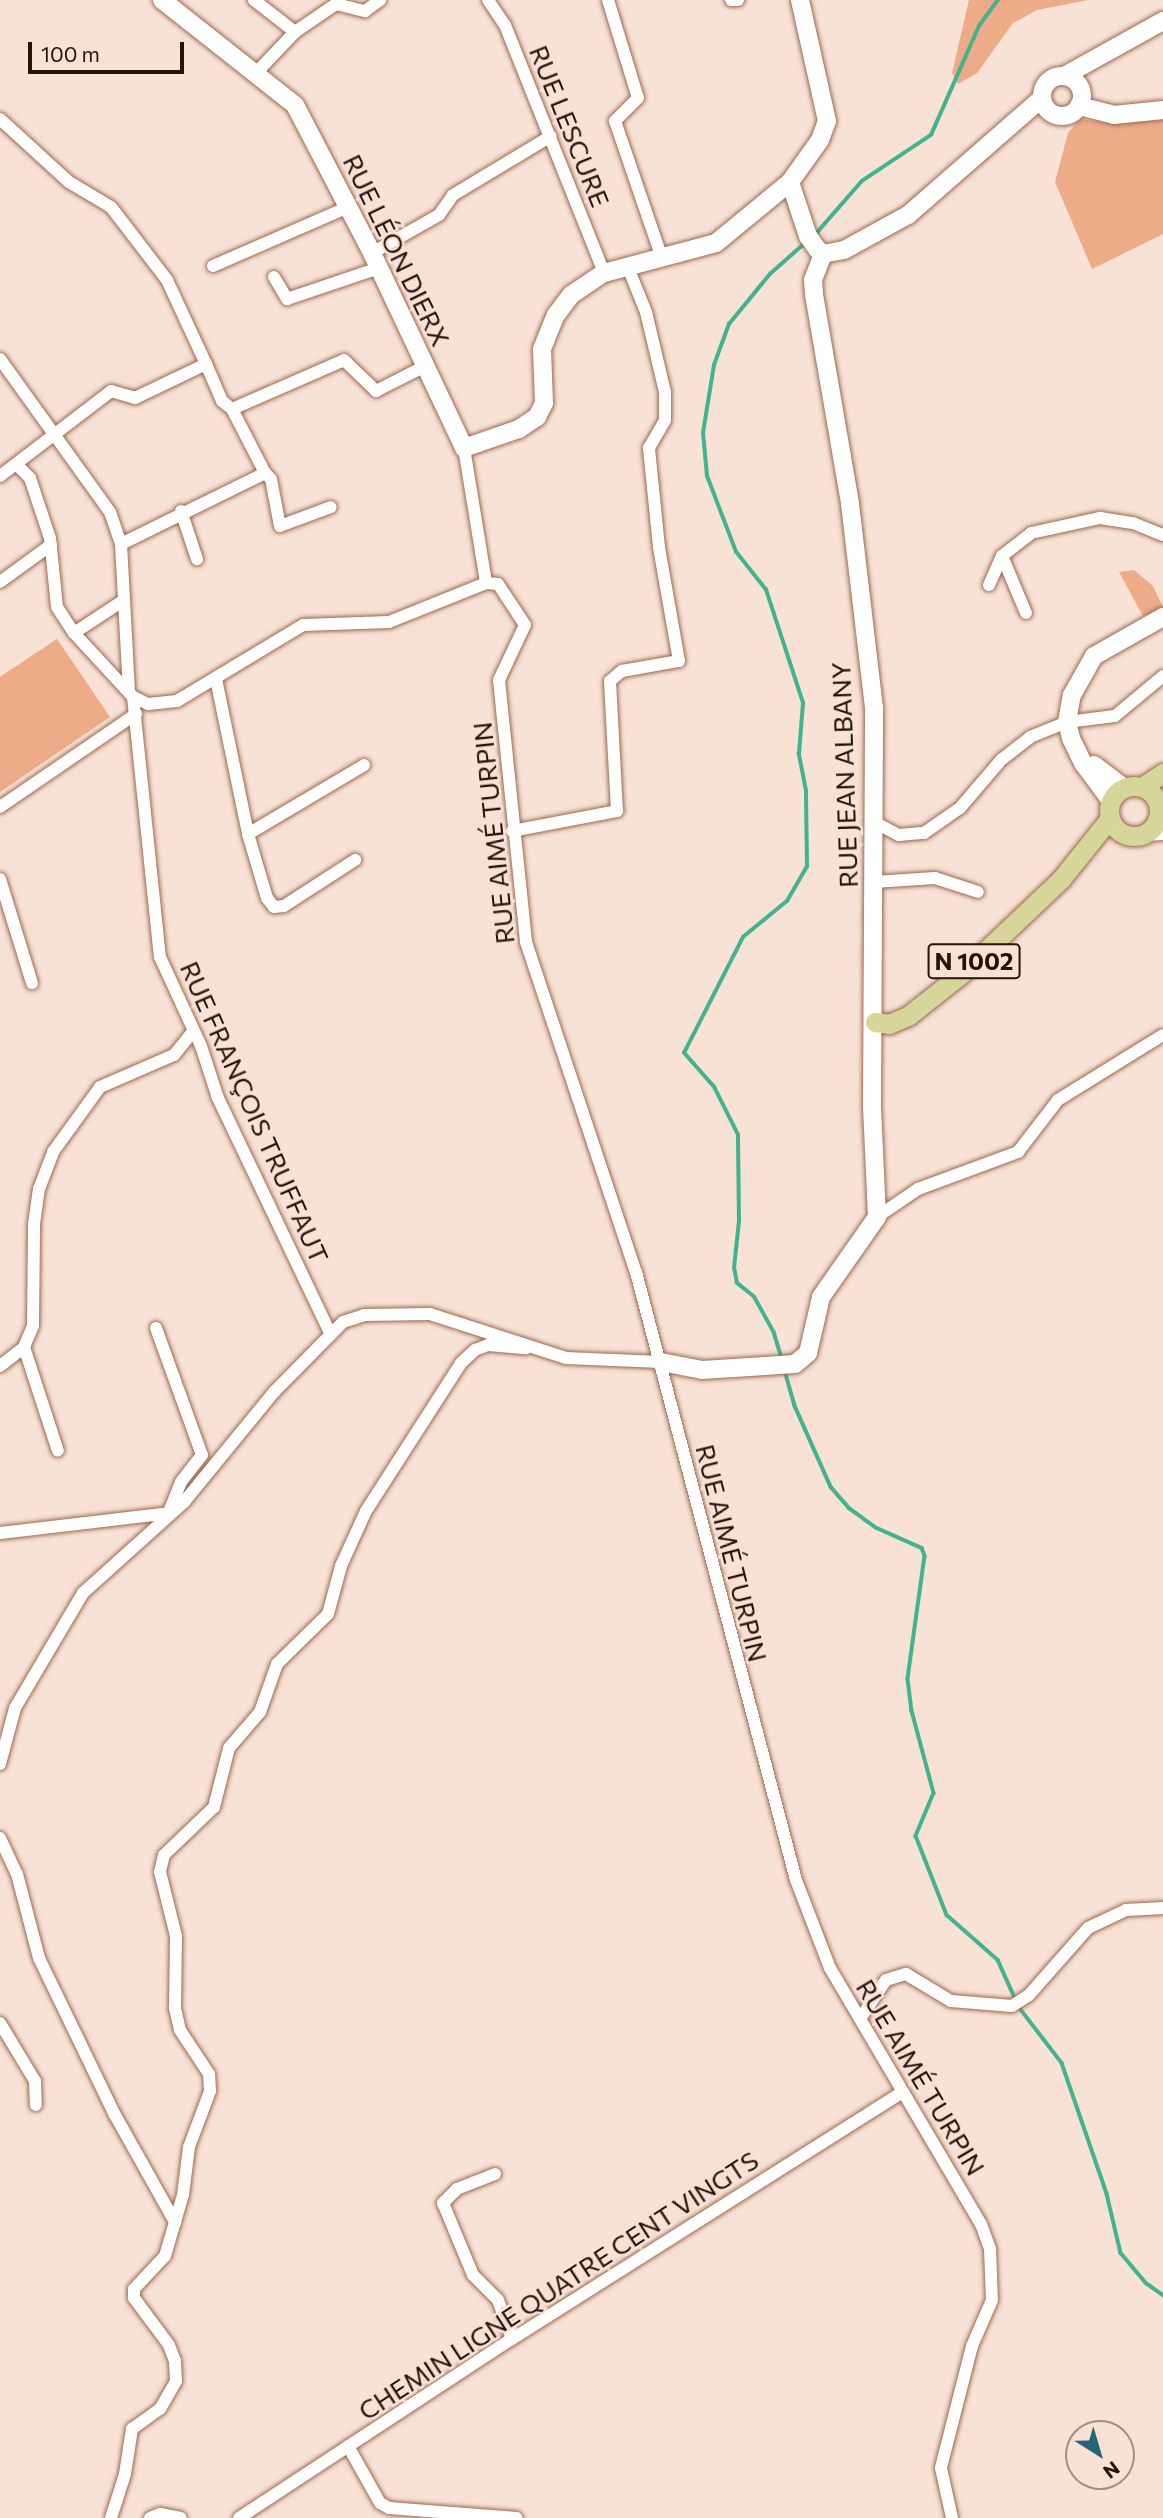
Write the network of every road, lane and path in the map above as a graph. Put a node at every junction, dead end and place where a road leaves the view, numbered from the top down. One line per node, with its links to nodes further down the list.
1 (162, 0): 11 (street, RUE LÉON DIERX)
2 (254, 0): 10 (street)
3 (380, 0): 10 (street)
4 (488, 0): 16 (street, RUE LESCURE)
5 (731, 0): 6 (street)
6 (738, 0)
7 (800, 0): 17 (street)
8 (614, 2): 20 (street)
9 (1163, 21): 12 (street)
10 (295, 32): 11 (street)
11 (255, 74): 18 (street, RUE LÉON DIERX)
12 (1076, 91): 13 (street); 13 (street); 14 (street)
13 (1046, 105): 19 (street)
14 (1163, 110)
15 (0, 118): 27 (street)
16 (551, 136): 21 (street); 24 (street, RUE LESCURE)
17 (790, 182): 19 (street); 20 (street)
18 (348, 207): 21 (street, RUE LÉON DIERX); 23 (street)
19 (816, 246): 59 (street, RUE JEAN ALBANY)
20 (662, 258): 22 (street)
21 (376, 260): 25 (street); 28 (street, RUE LÉON DIERX)
22 (627, 265): 24 (street); 60 (street)
23 (213, 266)
24 (604, 273): 31 (street)
25 (274, 277)
26 (0, 359): 30 (street, RUE FRANÇOIS TRUFFAUT)
27 (206, 364): 29 (street); 30 (street)
28 (425, 366): 29 (street); 31 (street, RUE LÉON DIERX)
29 (232, 409): 33 (street)
30 (52, 432): 32 (street); 38 (street, RUE FRANÇOIS TRUFFAUT)
31 (464, 448): 43 (street, RUE LÉON DIERX)
32 (18, 466): 34 (street); 39 (street)
33 (265, 473): 35 (street); 36 (street)
34 (0, 476)
35 (331, 508)
36 (181, 511): 38 (street); 41 (street)
37 (1163, 535): 40 (street)
38 (121, 544): 45 (street, RUE FRANÇOIS TRUFFAUT)
39 (51, 545): 42 (street); 48 (street)
40 (1002, 556): 44 (street); 46 (street)
41 (197, 559)
42 (0, 582)
43 (486, 583): 50 (street); 60 (street, RUE AIMÉ TURPIN)
44 (989, 585)
45 (124, 600): 48 (street); 51 (street, RUE FRANÇOIS TRUFFAUT)
46 (1026, 613)
47 (1163, 617): 53 (street)
48 (75, 633): 51 (street)
49 (1163, 676): 53 (street)
50 (216, 679): 51 (street); 61 (street)
51 (131, 694): 52 (street, RUE FRANÇOIS TRUFFAUT)
52 (136, 715): 58 (street); 70 (street, RUE FRANÇOIS TRUFFAUT)
53 (1072, 722): 56 (street); 59 (street)
54 (363, 765): 61 (street)
55 (1163, 773): 56 (main road, N 1002)
56 (1122, 799): 57 (main road); 62 (main road); 64 (main road, N 1002)
57 (1161, 806): 62 (main road)
58 (0, 807)
59 (876, 823): 66 (street, RUE JEAN ALBANY)
60 (512, 831): 77 (street, RUE AIMÉ TURPIN)
61 (248, 834): 63 (street)
62 (1144, 834): 64 (main road, N 1002)
63 (355, 860)
64 (1062, 878): 69 (main road, N 1002)
65 (0, 880): 68 (street)
66 (874, 882): 67 (street); 69 (street, RUE JEAN ALBANY)
67 (978, 892)
68 (32, 983)
69 (875, 1022): 72 (street, RUE JEAN ALBANY)
70 (192, 1033): 74 (street, RUE FRANÇOIS TRUFFAUT); 75 (street)
71 (1163, 1035): 72 (street)
72 (877, 1217): 77 (street)
73 (156, 1328): 80 (street)
74 (330, 1333): 76 (street); 80 (street)
75 (24, 1347): 78 (street); 79 (street)
76 (526, 1348): 77 (street); 90 (street)
77 (661, 1362): 85 (street, RUE AIMÉ TURPIN)
78 (0, 1366)
79 (58, 1451)
80 (169, 1513): 81 (street); 82 (street)
81 (0, 1532)
82 (0, 1764)
83 (0, 1838): 90 (street)
84 (1163, 1908): 85 (street)
85 (860, 2019): 87 (street, RUE AIMÉ TURPIN)
86 (0, 2023): 88 (street)
87 (903, 2092): 91 (street, CHEMIN LIGNE QUATRE CENT VINGTS); 98 (street, RUE AIMÉ TURPIN)
88 (36, 2105)
89 (495, 2174): 91 (street)
90 (175, 2222): 93 (street)
91 (512, 2339): 92 (street, CHEMIN LIGNE QUATRE CENT VINGTS)
92 (348, 2446): 96 (street, CHEMIN LIGNE QUATRE CENT VINGTS); 97 (street)
93 (111, 2518)
94 (150, 2518): 95 (street)
95 (181, 2518)
96 (239, 2518)
97 (517, 2518)
98 (952, 2518)

